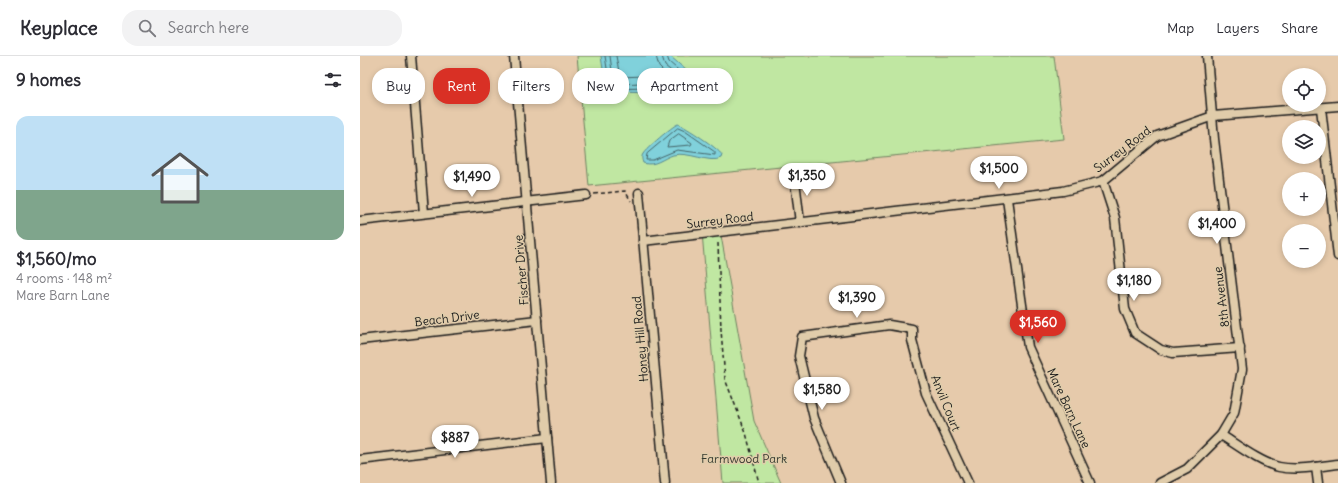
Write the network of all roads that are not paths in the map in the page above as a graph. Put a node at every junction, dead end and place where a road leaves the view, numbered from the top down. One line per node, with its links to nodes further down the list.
1 (411, 56): 15 (street)
2 (514, 56): 14 (street, Fischer Drive)
3 (1207, 56): 8 (street, 8th Avenue)
4 (1338, 106): 5 (street, Surrey Road)
5 (1326, 107)
6 (1282, 111): 8 (street, Surrey Road)
7 (1321, 112): 19 (street)
8 (1213, 116): 10 (street, Surrey Road); 23 (street, 8th Avenue)
9 (794, 172): 17 (street)
10 (1103, 181): 13 (street, Surrey Road); 23 (street)
11 (639, 193): 18 (street, Honey Hill Road)
12 (586, 195): 14 (street)
13 (1007, 199): 17 (street, Surrey Road); 33 (street, Mare Barn Lane)
14 (527, 201): 15 (street); 21 (street, Fischer Drive)
15 (424, 214): 16 (street)
16 (360, 221)
17 (800, 223): 18 (street, Surrey Road)
18 (644, 241): 30 (street, Honey Hill Road)
19 (1337, 246): 20 (street)
20 (1338, 256)
21 (537, 320): 22 (street, Beach Drive); 25 (street, Fischer Drive)
22 (360, 340)
23 (1240, 348): 24 (street, 8th Avenue)
24 (1221, 435): 28 (street); 34 (street, 8th Avenue)
25 (547, 438): 26 (street); 29 (street, Fischer Drive)
26 (360, 460)
27 (1338, 464): 28 (street)
28 (1316, 467): 35 (street)
29 (551, 483)
30 (665, 483)
31 (841, 483): 32 (street, Anvil Court)
32 (968, 483)
33 (1090, 483)
34 (1160, 483)
35 (1318, 483)

